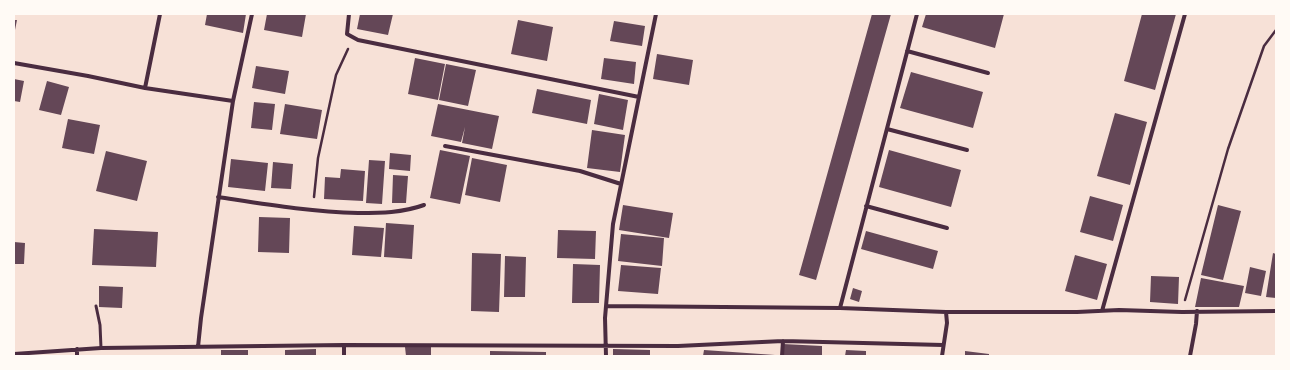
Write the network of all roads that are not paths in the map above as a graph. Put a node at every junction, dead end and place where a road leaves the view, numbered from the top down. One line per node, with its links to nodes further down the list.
1 (160, 14): 10 (street)
2 (252, 14): 12 (street)
3 (349, 14): 11 (street)
4 (656, 14): 11 (street)
5 (917, 14): 7 (street)
6 (1185, 14): 24 (street)
7 (907, 51): 9 (street); 13 (street)
8 (14, 63): 10 (street)
9 (988, 73)
10 (145, 88): 12 (street)
11 (639, 97): 16 (street)
12 (233, 101): 17 (street)
13 (887, 129): 15 (street); 19 (street)
14 (444, 146): 16 (street)
15 (967, 150)
16 (621, 184): 22 (street)
17 (218, 197): 18 (street); 33 (street)
18 (424, 205)
19 (866, 206): 20 (street); 23 (street)
20 (947, 228)
21 (96, 306): 31 (lane)
22 (607, 306): 23 (street); 32 (street)
23 (840, 308): 27 (street)
24 (1102, 311): 25 (street); 27 (street)
25 (1197, 311): 26 (street); 41 (street)
26 (1276, 311)
27 (946, 312): 30 (street)
28 (783, 341): 30 (street); 32 (street); 39 (street)
29 (344, 345): 32 (street); 33 (street); 37 (street)
30 (944, 345): 40 (street)
31 (101, 346): 33 (street); 34 (street)
32 (605, 346): 38 (street)
33 (198, 347)
34 (77, 349): 35 (street); 36 (street)
35 (14, 354)
36 (77, 356)
37 (344, 356)
38 (606, 356)
39 (782, 356)
40 (942, 356)
41 (1190, 356)

